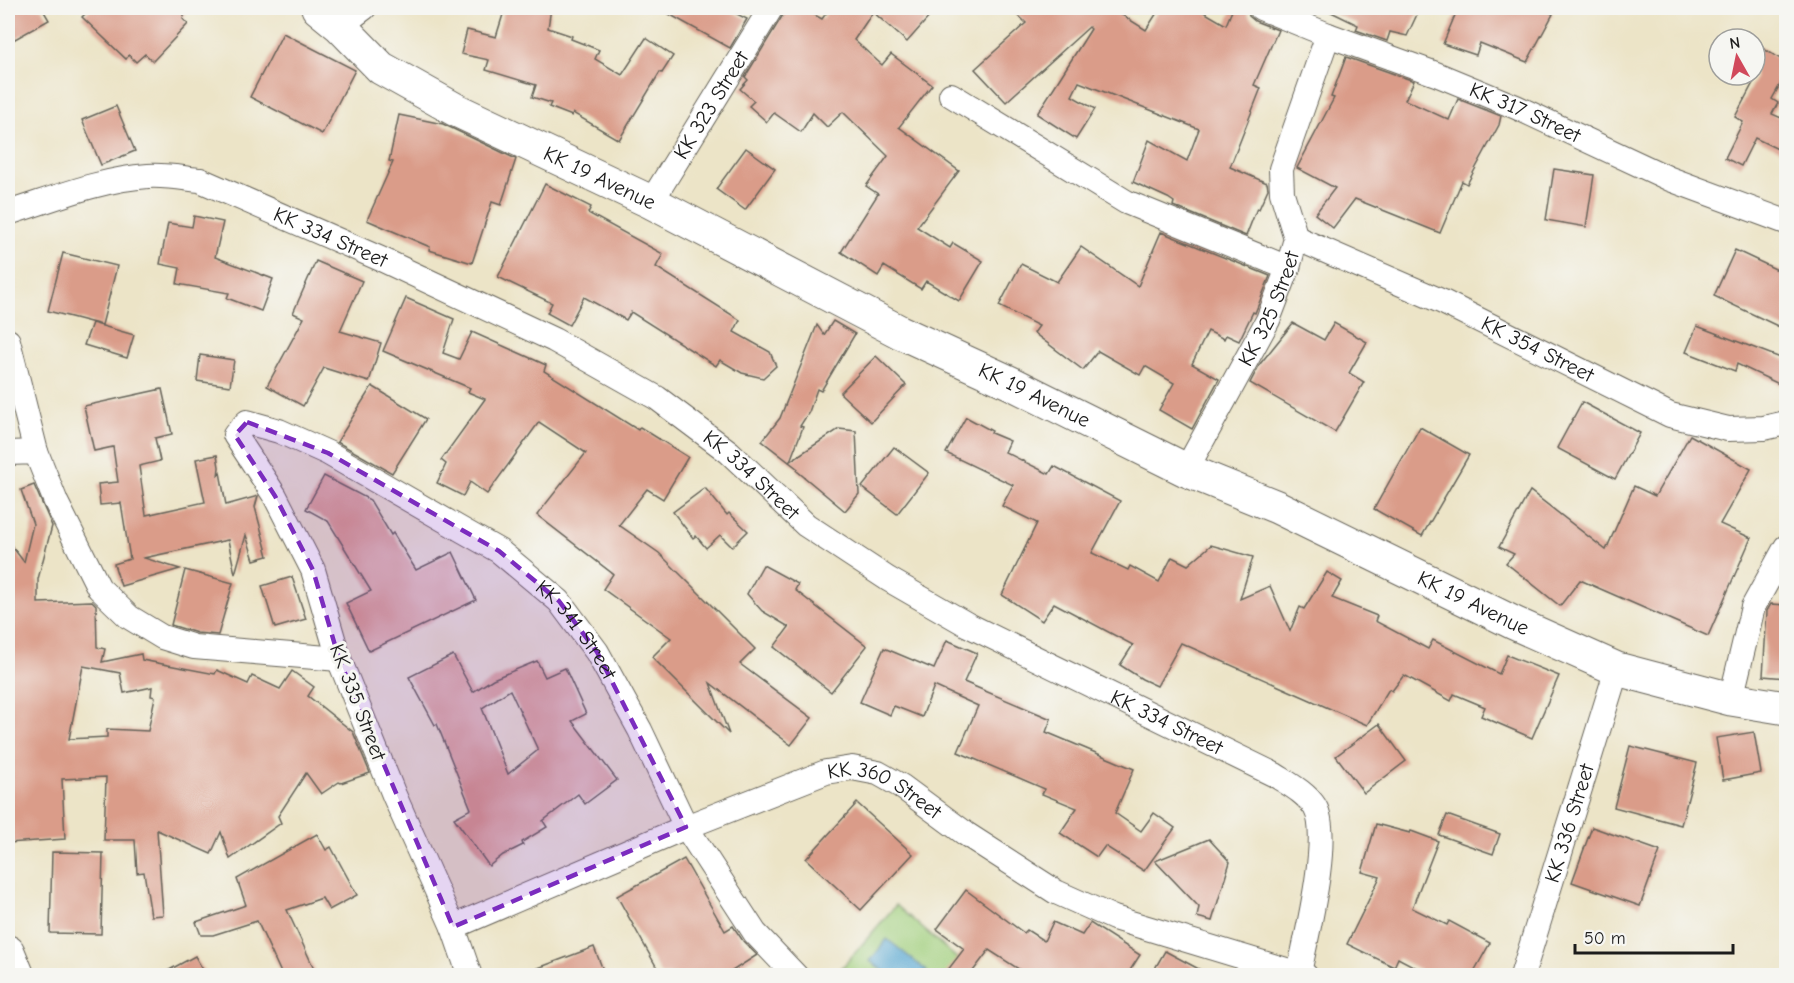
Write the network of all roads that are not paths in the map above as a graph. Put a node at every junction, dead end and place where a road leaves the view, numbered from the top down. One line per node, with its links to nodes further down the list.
1 (771, 8): 7 (street, KK 323 Street)
2 (1261, 8): 3 (street, KK 317 Street)
3 (1292, 13): 5 (street, KK 317 Street)
4 (341, 14): 7 (main road, KK 19 Avenue)
5 (1329, 35): 9 (street, KK 317 Street); 10 (street, KK 325 Street)
6 (951, 95): 11 (street)
7 (651, 202): 17 (main road, KK 19 Avenue)
8 (8, 213): 26 (street, KK 334 Street)
9 (1786, 222)
10 (1296, 238): 11 (street, KK 325 Street); 13 (street, KK 354 Street)
11 (1288, 268): 17 (street, KK 325 Street)
12 (8, 341): 15 (street)
13 (1786, 423)
14 (235, 435): 19 (street, KK 335 Street); 23 (street, KK 341 Street)
15 (36, 452): 16 (street); 19 (street)
16 (8, 453)
17 (1186, 470): 20 (main road, KK 19 Avenue)
18 (1786, 547): 21 (street)
19 (339, 659): 24 (street, KK 335 Street)
20 (1617, 669): 21 (main road, KK 19 Avenue); 30 (street, KK 336 Street)
21 (1731, 699): 22 (main road, KK 19 Avenue)
22 (1786, 708)
23 (686, 827): 24 (street, KK 360 Street); 26 (street, KK 360 Street); 29 (street, KK 341 Street)
24 (453, 927): 28 (street, KK 335 Street)
25 (8, 952): 27 (main road)
26 (1303, 974)
27 (18, 975)
28 (470, 975)
29 (796, 975)
30 (1522, 975)

